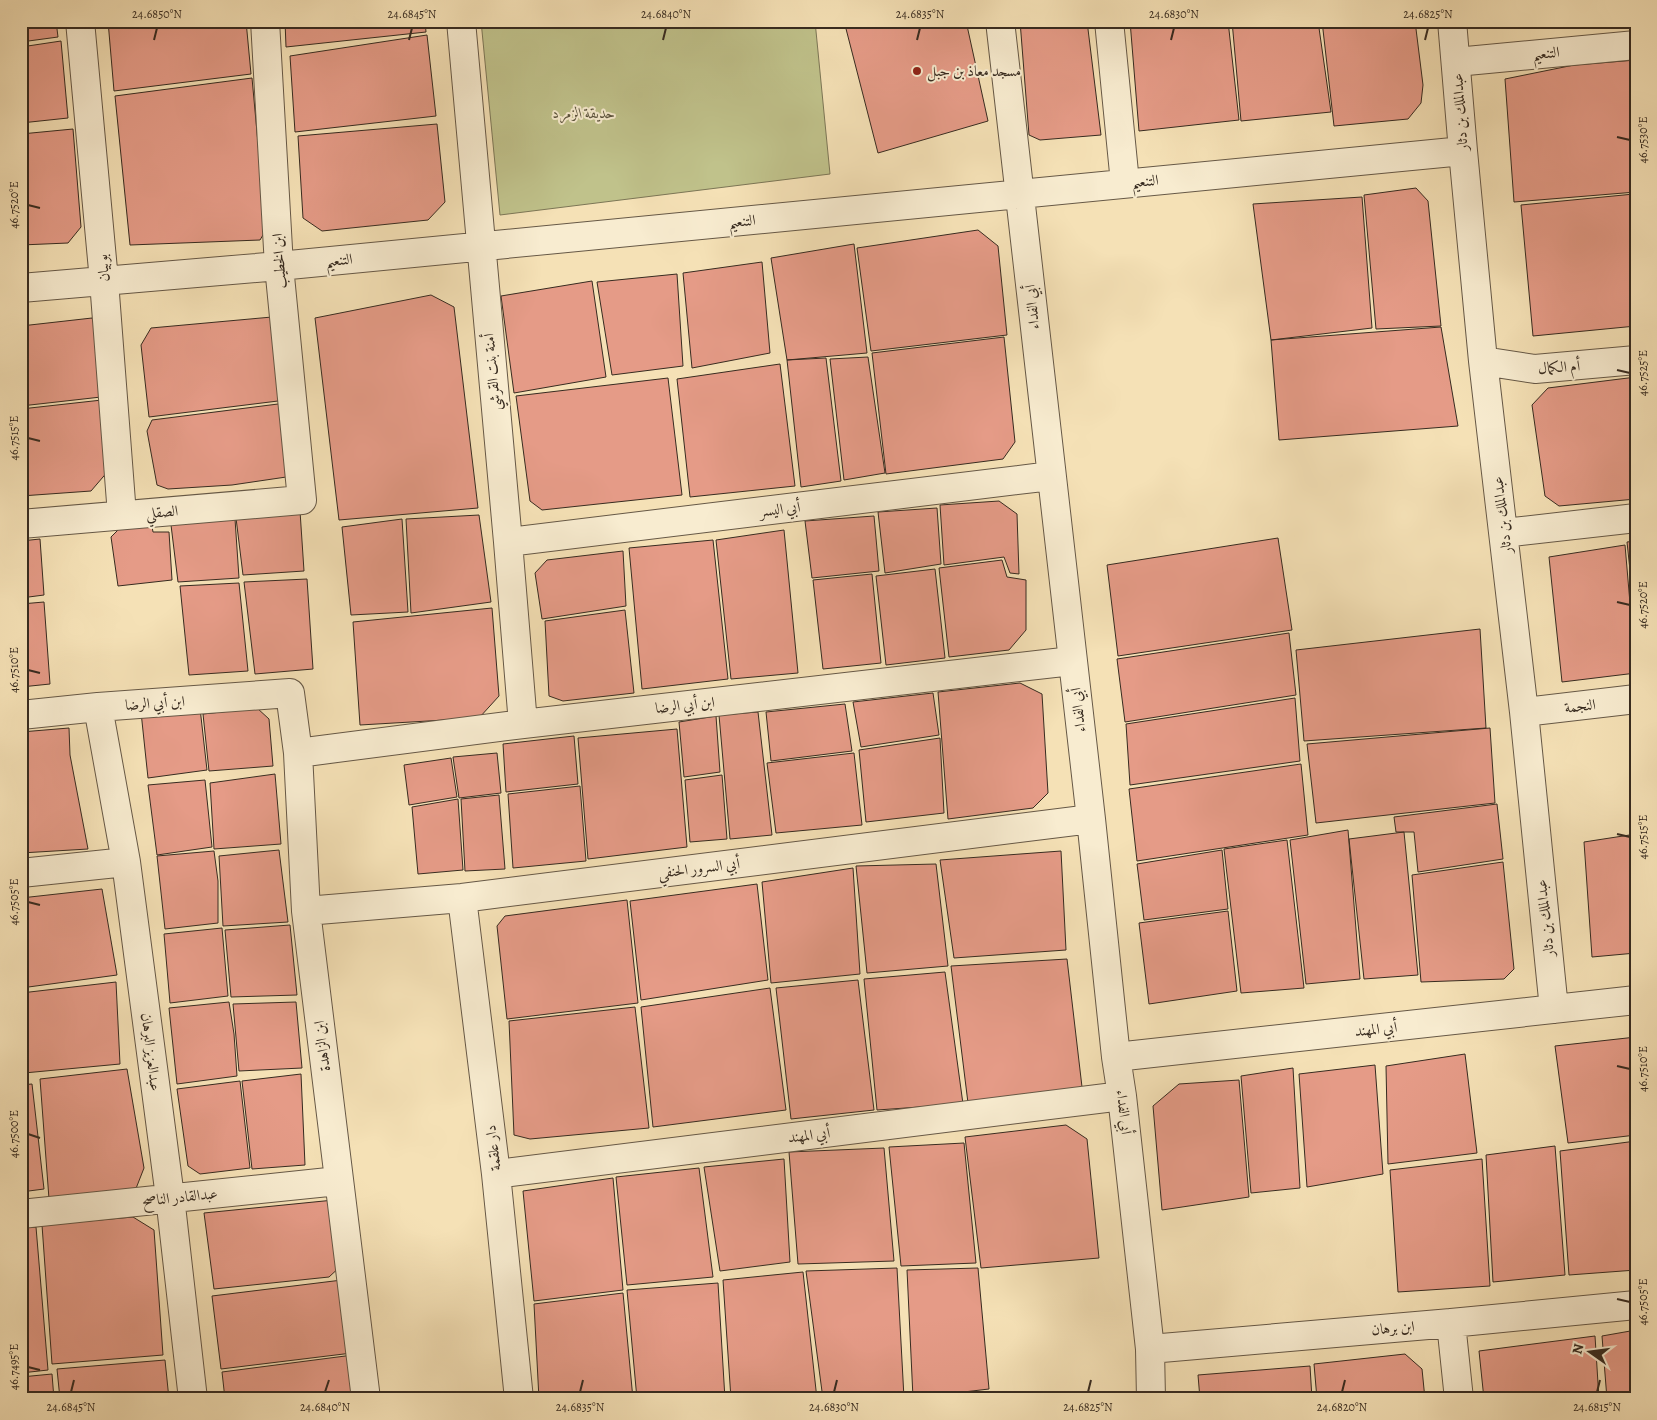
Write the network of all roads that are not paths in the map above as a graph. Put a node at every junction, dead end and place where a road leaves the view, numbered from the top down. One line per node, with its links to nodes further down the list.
1 (80, 21): 14 (street, بوبيان)
2 (265, 21): 13 (street, ابن الخطيب)
3 (462, 21): 12 (street, أمنة بنت القرشي)
4 (1000, 21): 11 (street, أبي الفداء)
5 (1109, 21): 10 (street)
6 (1452, 21): 8 (street, عبدالملك بن دثار)
7 (1636, 45): 8 (street, التنعيم)
8 (1456, 62): 9 (street, عبدالملك بن دثار)
9 (1463, 151): 10 (street, التنعيم); 17 (street, عبدالملك بن دثار)
10 (1125, 183): 11 (street, التنعيم)
11 (1020, 194): 12 (street, التنعيم); 18 (street, أبي الفداء)
12 (481, 246): 13 (street, التنعيم); 24 (street, أمنة بنت القرشي)
13 (279, 266): 14 (street, التنعيم); 19 (street, ابن الخطيب)
14 (104, 281): 15 (street, التنعيم); 20 (street, بوبيان)
15 (21, 288)
16 (1636, 360): 17 (street, أم الكمال)
17 (1484, 361): 23 (street, عبدالملك بن دثار)
18 (1051, 476): 24 (street, أبي اليسر); 25 (street, أبي الفداء)
19 (302, 500): 20 (street, الصقلي)
20 (122, 515): 22 (street, الصقلي)
21 (1636, 518): 23 (street)
22 (21, 524)
23 (1504, 533): 29 (street, عبدالملك بن دثار)
24 (508, 542): 31 (street, أمنة بنت القرشي)
25 (1072, 661): 31 (street, ابن أبي الرضا); 33 (street, أبي الفداء)
26 (290, 692): 28 (street, ابن أبي الرضا); 32 (street, ابن الزاهدة)
27 (1636, 699): 29 (street, النجمة)
28 (98, 707): 30 (street, ابن أبي الرضا); 34 (street, عبدالعزيز البرهان)
29 (1524, 712): 39 (street, عبدالملك بن دثار)
30 (21, 715)
31 (523, 724): 32 (street, ابن أبي الرضا)
32 (298, 753): 37 (street, ابن الزاهدة)
33 (1091, 819): 36 (street, أبي السرور الحنفي); 40 (street, أبي الفداء)
34 (126, 862): 35 (street); 44 (street, عبدالعزيز البرهان)
35 (21, 873)
36 (462, 898): 37 (street, أبي السرور الحنفي); 42 (street, دار علقمة)
37 (306, 911): 43 (street, ابن الزاهدة)
38 (1636, 1000): 39 (street, أبي المهند)
39 (1554, 1009): 40 (street, أبي المهند)
40 (1116, 1057): 41 (street, أبي الفداء)
41 (1122, 1096): 42 (street, أبي المهند); 48 (street, أبي الفداء)
42 (496, 1174): 51 (street, دار علقمة)
43 (338, 1181): 44 (street, عبدالقادر الناصح); 50 (street, ابن الزاهدة)
44 (170, 1198): 45 (street, عبدالقادر الناصح); 49 (street, عبدالعزيز البرهان)
45 (21, 1214)
46 (1636, 1304): 47 (street, ابن برهان)
47 (1451, 1323): 48 (street, ابن برهان); 53 (street)
48 (1150, 1348): 52 (street, أبي الفداء)
49 (194, 1399)
50 (366, 1399)
51 (519, 1399)
52 (1151, 1399)
53 (1459, 1399)

